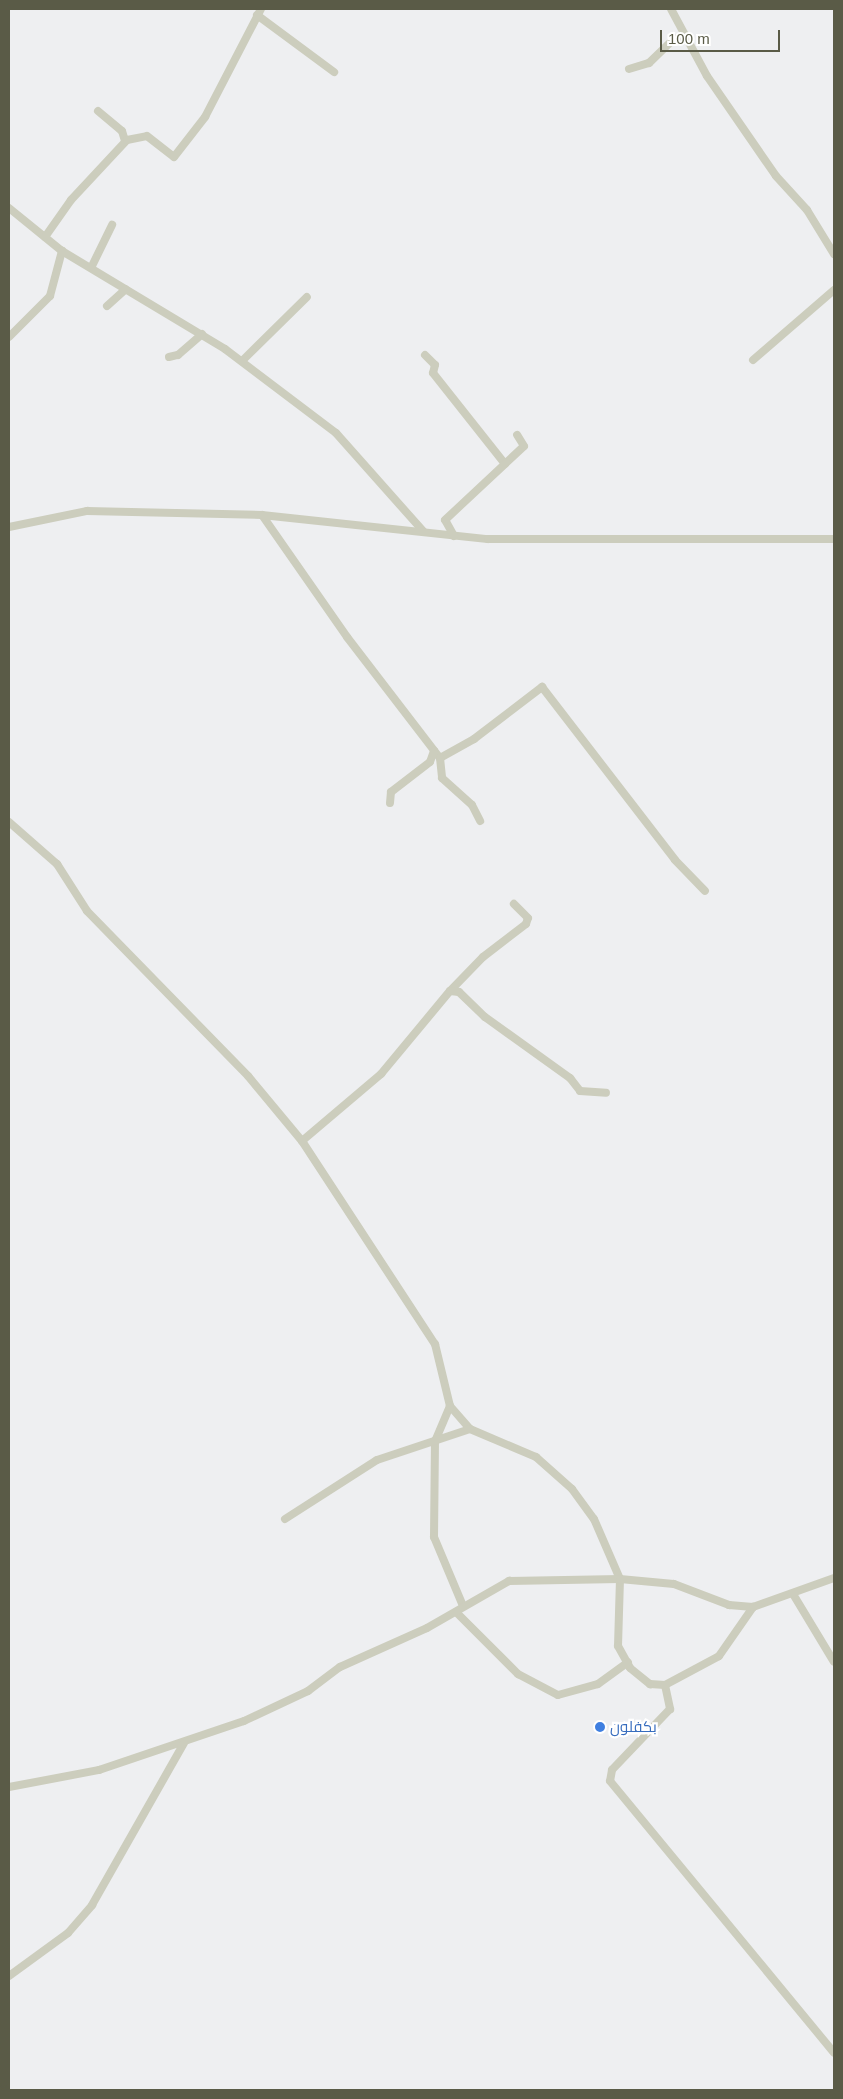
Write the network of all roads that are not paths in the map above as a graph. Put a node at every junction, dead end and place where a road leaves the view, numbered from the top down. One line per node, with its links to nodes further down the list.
1 (671, 9): 3 (street)
2 (259, 12): 5 (street); 7 (street)
3 (684, 38): 4 (street); 11 (street)
4 (629, 69)
5 (334, 72)
6 (98, 111): 7 (street)
7 (125, 141): 10 (street)
8 (9, 208): 10 (street)
9 (112, 226): 14 (street)
10 (45, 237): 12 (street)
11 (832, 242): 13 (street)
12 (62, 251): 14 (street); 20 (street)
13 (834, 254)
14 (92, 266): 15 (street)
15 (126, 289): 18 (street); 19 (street)
16 (834, 290): 23 (street)
17 (307, 296): 24 (street)
18 (107, 306)
19 (202, 334): 22 (street); 24 (street)
20 (9, 336)
21 (425, 355): 26 (street)
22 (169, 357)
23 (753, 360)
24 (242, 361): 29 (street)
25 (517, 435): 26 (street)
26 (505, 464): 30 (street)
27 (262, 515): 28 (street); 29 (street); 32 (street)
28 (9, 527)
29 (424, 532): 30 (street)
30 (454, 536): 31 (street)
31 (834, 539)
32 (434, 751): 33 (street); 34 (street)
33 (440, 758): 35 (street); 37 (street)
34 (390, 803)
35 (480, 821)
36 (9, 822): 41 (street)
37 (705, 891)
38 (514, 904): 39 (street)
39 (450, 991): 40 (street); 41 (street)
40 (606, 1093)
41 (302, 1141): 42 (street)
42 (450, 1406): 43 (street); 44 (street)
43 (470, 1429): 44 (street); 47 (street)
44 (435, 1441): 45 (street); 49 (street)
45 (285, 1520)
46 (834, 1578): 48 (street)
47 (620, 1579): 49 (street); 50 (street); 52 (street)
48 (793, 1594): 50 (street); 53 (street)
49 (463, 1606): 51 (street)
50 (753, 1607): 54 (street)
51 (456, 1612): 52 (street); 55 (street)
52 (628, 1662): 54 (street)
53 (834, 1662)
54 (665, 1685): 58 (street)
55 (184, 1743): 56 (street); 57 (street)
56 (9, 1787)
57 (9, 1976)
58 (834, 2053)

